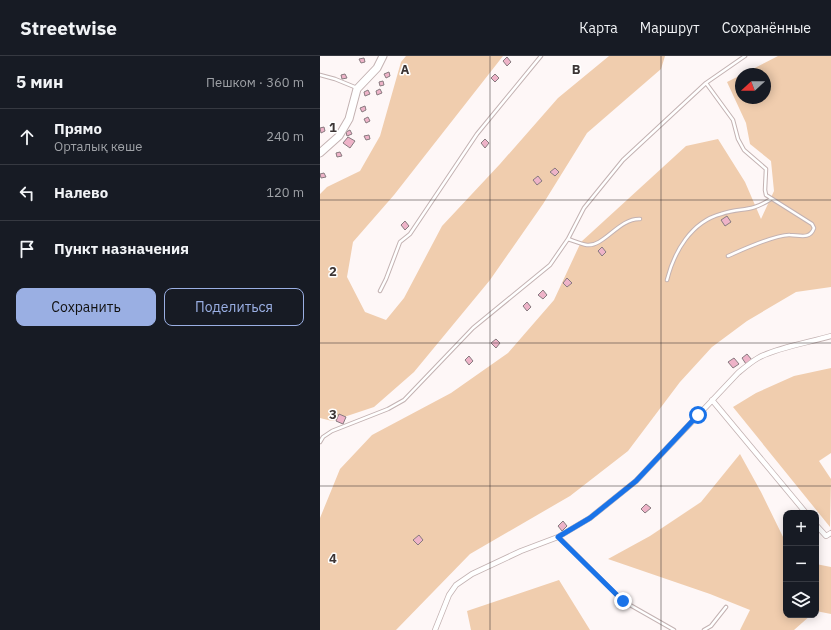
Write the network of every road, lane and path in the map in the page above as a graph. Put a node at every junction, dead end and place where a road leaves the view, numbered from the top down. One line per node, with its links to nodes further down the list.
1 (383, 56): 6 (street)
2 (541, 56): 13 (lane)
3 (745, 56): 5 (lane)
4 (320, 75): 6 (lane)
5 (706, 83): 8 (lane); 10 (lane)
6 (357, 89): 7 (street)
7 (320, 153)
8 (771, 199): 11 (lane); 12 (lane)
9 (640, 219): 10 (lane)
10 (568, 239): 16 (lane)
11 (728, 256)
12 (667, 280)
13 (380, 291)
14 (831, 336): 15 (street)
15 (712, 400): 17 (street); 20 (street)
16 (320, 442)
17 (804, 510)
18 (819, 528): 19 (street)
19 (831, 533)
20 (558, 537): 22 (street); 23 (lane)
21 (726, 607): 24 (lane)
22 (435, 630)
23 (674, 630)
24 (704, 630)

